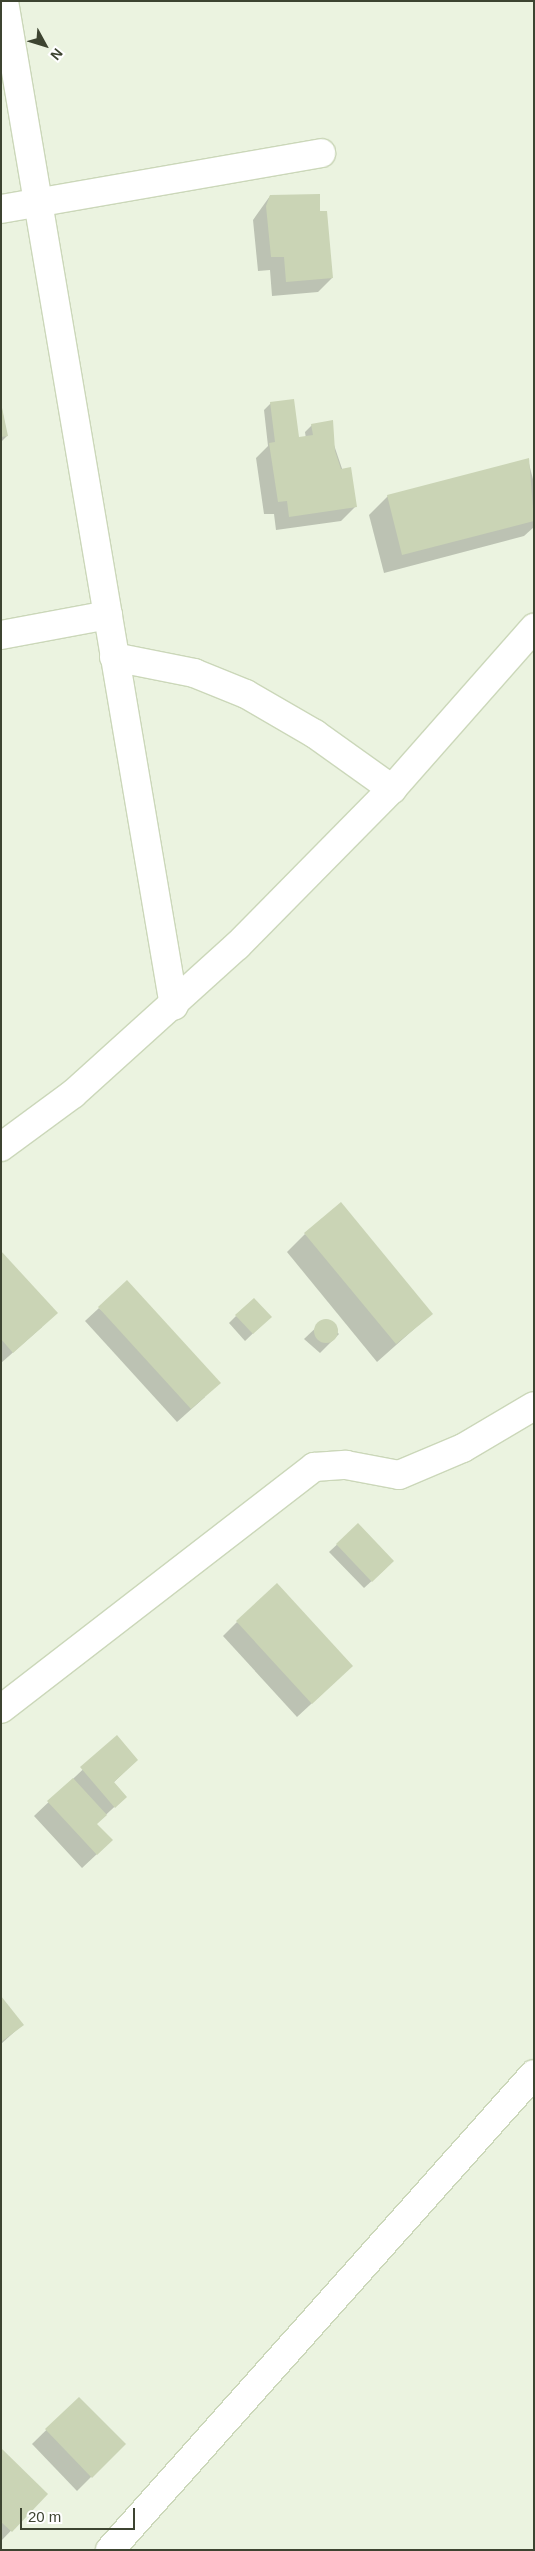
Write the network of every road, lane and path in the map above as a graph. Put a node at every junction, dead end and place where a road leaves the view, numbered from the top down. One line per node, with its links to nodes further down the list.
1 (4, 1): 3 (street)
2 (321, 153): 3 (street)
3 (38, 203): 4 (street); 5 (street)
4 (1, 209)
5 (108, 615): 7 (street); 8 (street)
6 (534, 628): 9 (street)
7 (1, 635)
8 (114, 657): 9 (street); 10 (street)
9 (392, 789): 10 (street)
10 (174, 1006): 11 (street)
11 (1, 1147)
12 (534, 1406): 13 (street)
13 (1, 1709)
14 (534, 2074): 15 (street)
15 (110, 2550)

